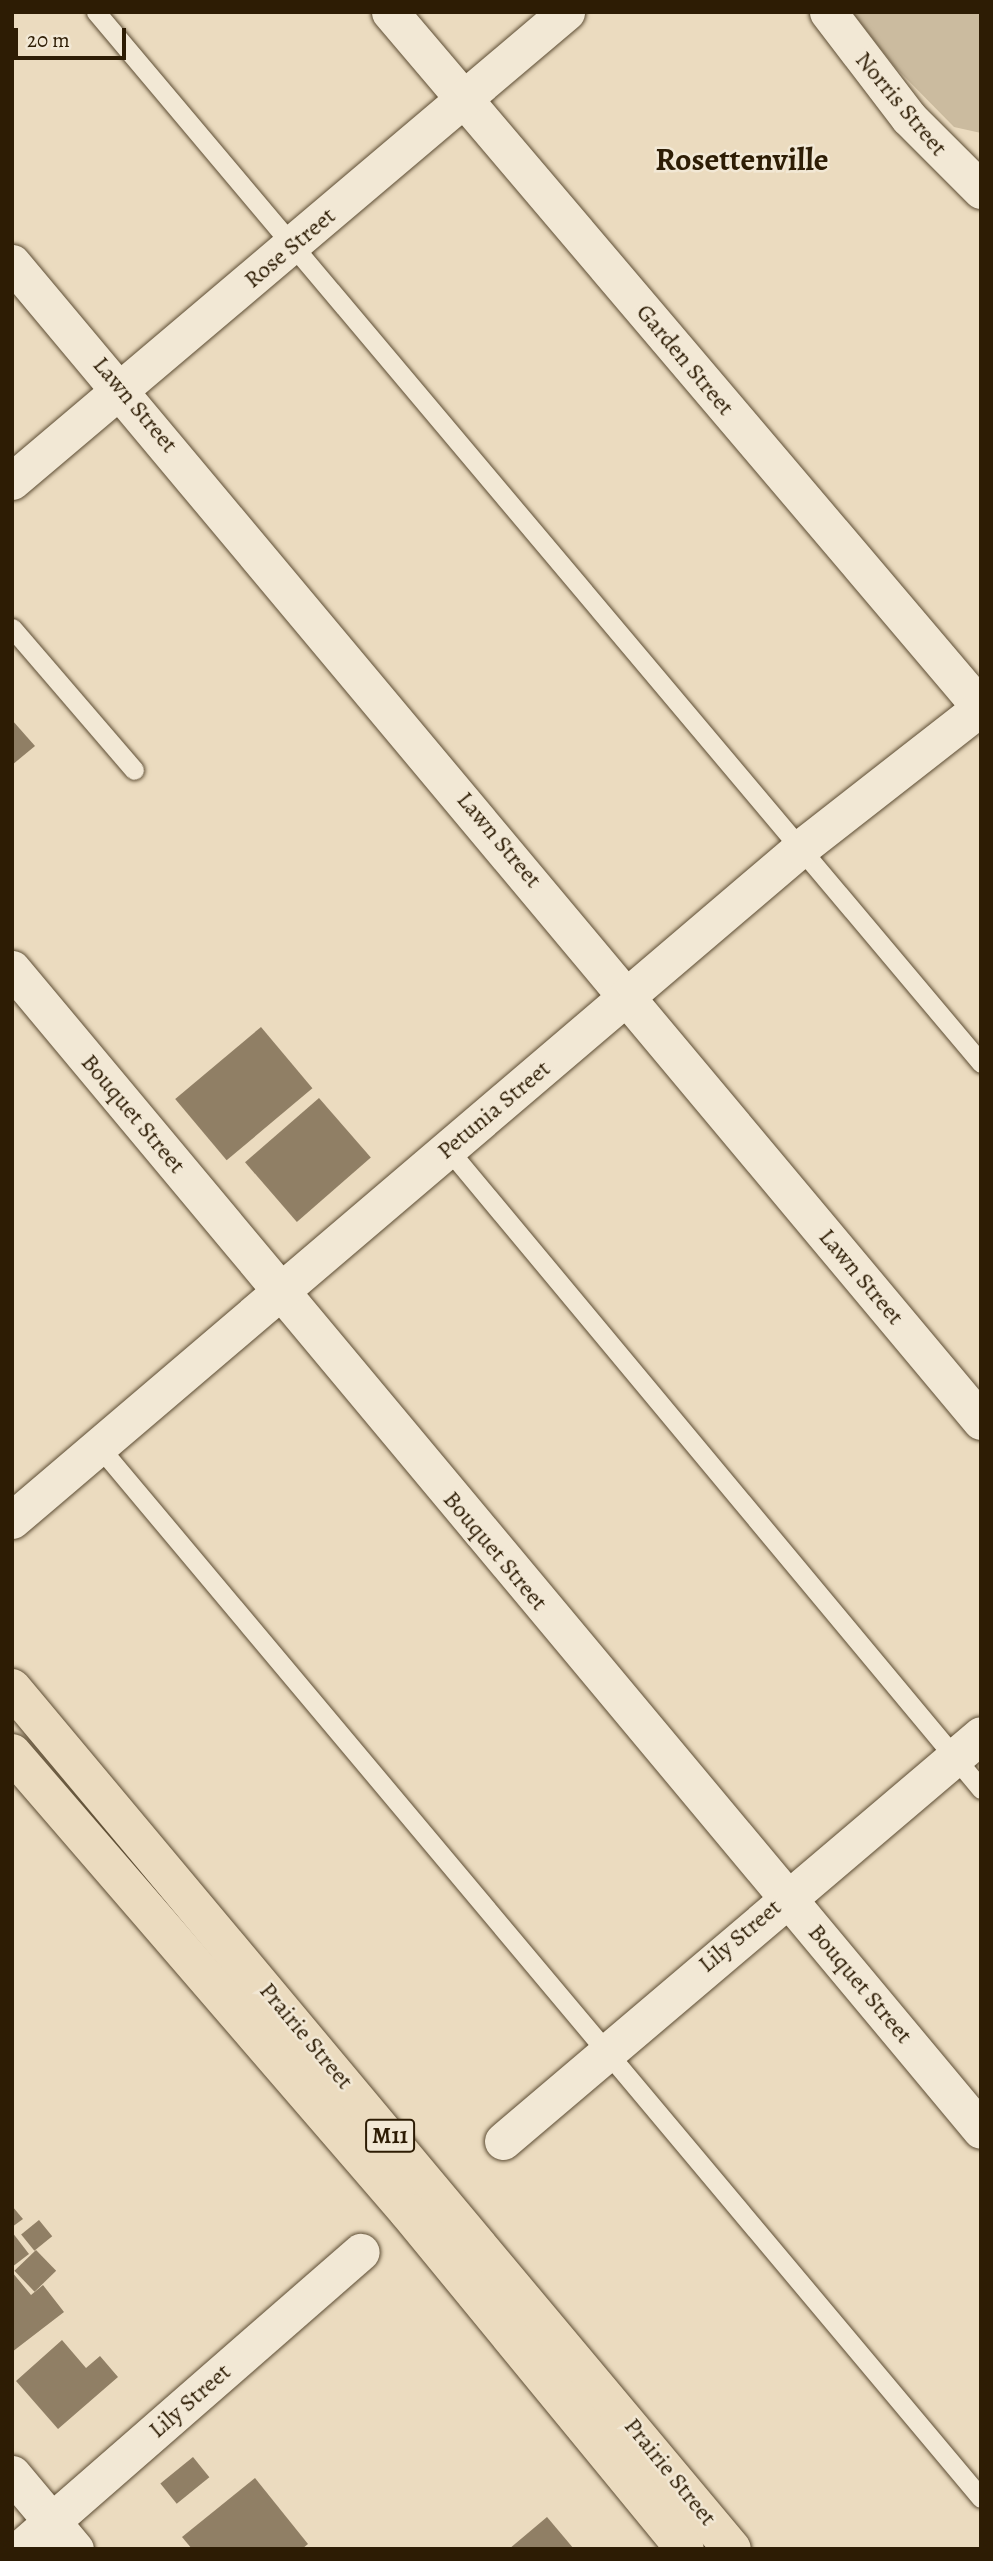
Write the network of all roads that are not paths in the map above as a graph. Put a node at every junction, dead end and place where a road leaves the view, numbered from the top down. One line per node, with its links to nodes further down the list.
1 (96, 12): 7 (lane)
2 (390, 12): 5 (street, Garden Street)
3 (566, 12): 5 (street, Rose Street)
4 (828, 12): 6 (street, Norris Street)
5 (463, 99): 7 (street, Rose Street); 12 (street, Garden Street)
6 (981, 190)
7 (293, 247): 9 (street, Rose Street); 14 (lane)
8 (12, 263): 9 (street, Lawn Street)
9 (121, 388): 10 (street, Rose Street); 16 (street, Lawn Street)
10 (12, 481)
11 (12, 628): 13 (lane)
12 (980, 707): 14 (street, Petunia Street)
13 (134, 770)
14 (802, 847): 16 (street, Petunia Street); 17 (lane)
15 (12, 969): 19 (street, Bouquet Street)
16 (629, 996): 18 (street, Petunia Street); 20 (street, Lawn Street)
17 (981, 1063)
18 (448, 1149): 19 (street, Petunia Street); 24 (lane)
19 (280, 1291): 21 (street, Petunia Street); 27 (street, Bouquet Street)
20 (981, 1421)
21 (101, 1449): 22 (street, Petunia Street); 28 (lane)
22 (12, 1520)
23 (12, 1688): 38 (main road, Prairie Street / M11)
24 (967, 1747): 26 (lane); 27 (street, Lily Street)
25 (12, 1753): 37 (main road, Prairie Street / M11)
26 (981, 1789)
27 (788, 1896): 28 (street, Lily Street); 29 (street, Bouquet Street)
28 (605, 2050): 30 (street, Lily Street); 33 (lane)
29 (981, 2130)
30 (503, 2141)
31 (361, 2252): 34 (street, Lily Street)
32 (12, 2474): 34 (street)
33 (981, 2498)
34 (52, 2521): 35 (street, Lily Street); 36 (street)
35 (20, 2549)
36 (75, 2549)
37 (685, 2549)
38 (732, 2549)

